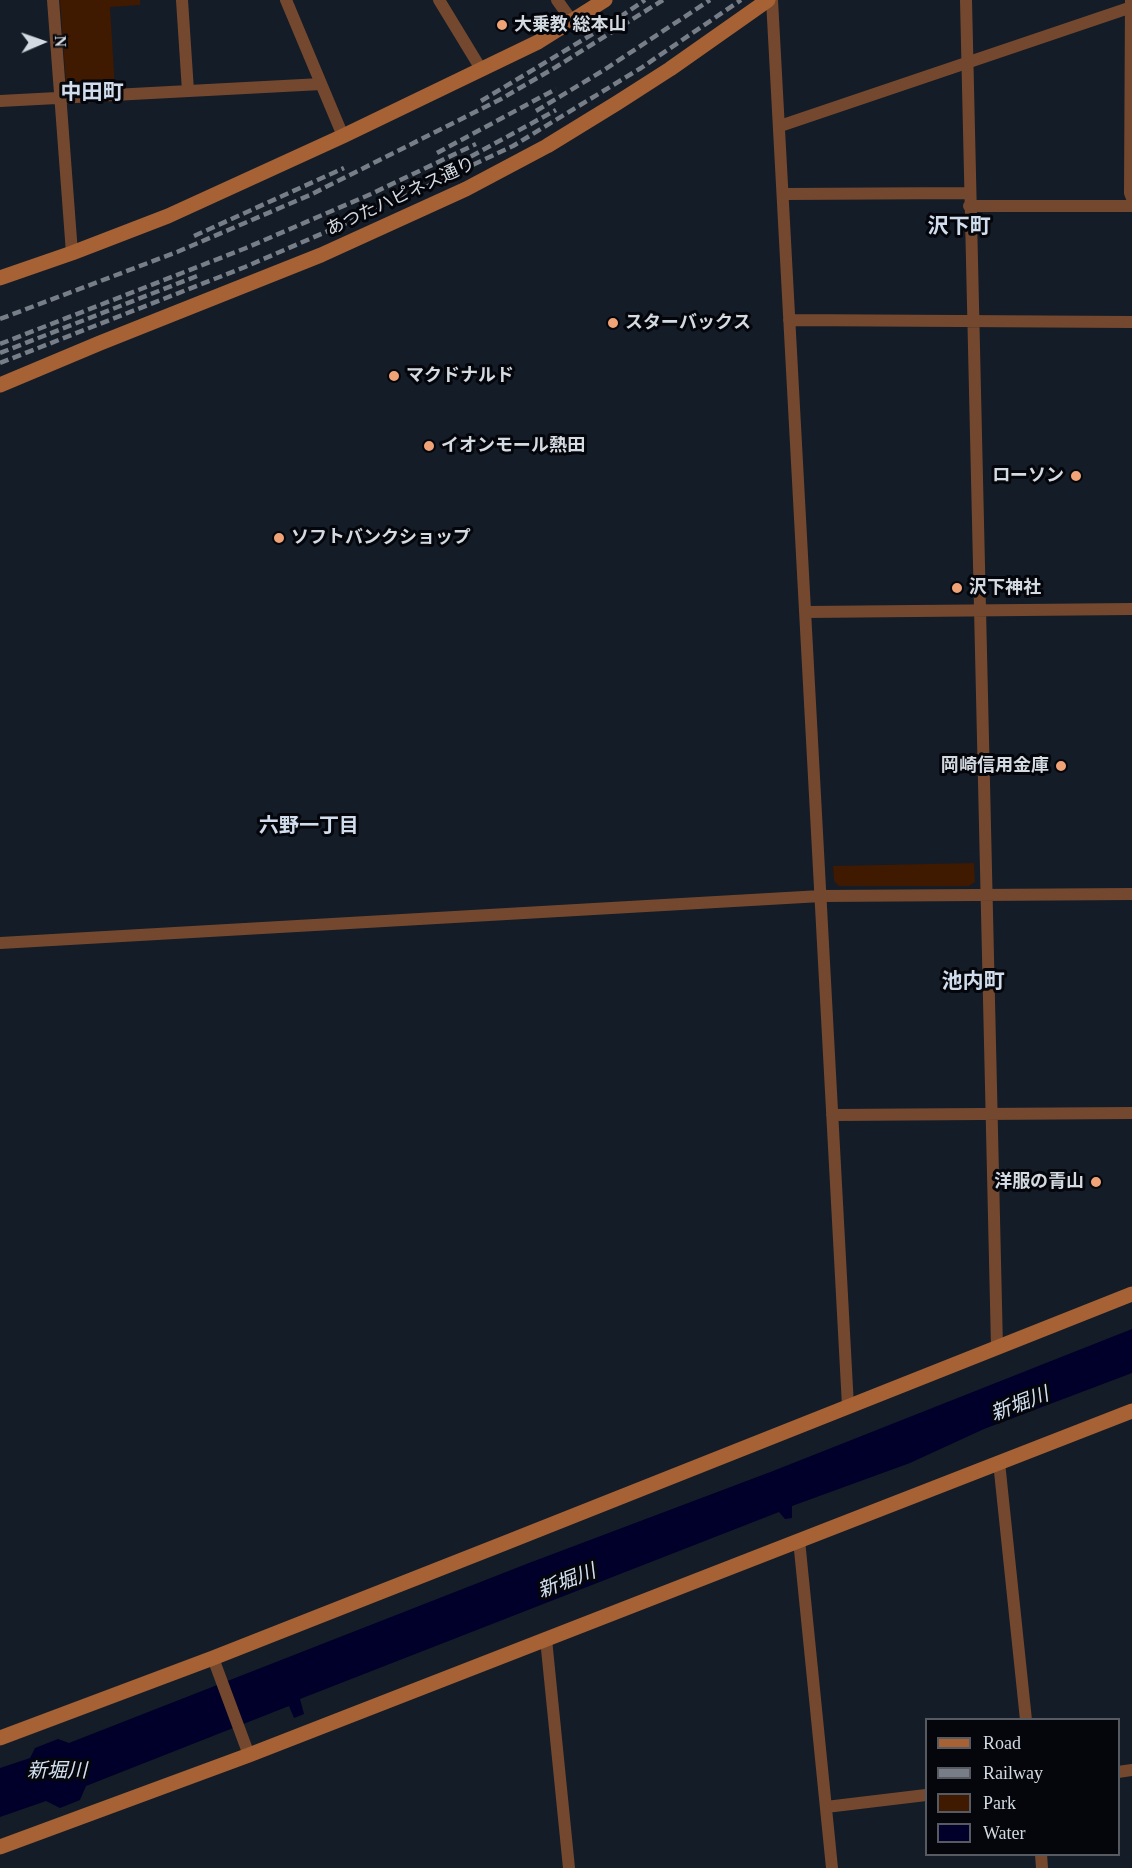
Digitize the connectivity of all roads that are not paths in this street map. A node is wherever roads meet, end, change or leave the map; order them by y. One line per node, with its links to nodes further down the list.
1 (53, 0): 16 (street)
2 (182, 0): 15 (street)
3 (286, 0): 14 (street)
4 (439, 0): 13 (street)
5 (557, 0): 11 (street)
6 (605, 0): 11 (street)
7 (768, 0): 30 (street, あつたハピネス通り)
8 (772, 0): 18 (street)
9 (966, 0): 12 (street)
10 (1131, 5): 12 (street); 22 (street)
11 (572, 21): 13 (street)
12 (966, 64): 18 (street); 20 (street)
13 (481, 69): 19 (street)
14 (321, 84): 15 (street); 19 (street)
15 (188, 91): 16 (street)
16 (60, 98): 17 (street); 25 (street)
17 (0, 101)
18 (780, 126): 21 (street)
19 (344, 136): 25 (street)
20 (969, 193): 21 (street); 23 (street)
21 (783, 194): 27 (street)
22 (1132, 198)
23 (969, 206): 24 (street); 28 (street)
24 (1132, 206)
25 (72, 253): 26 (street)
26 (0, 278)
27 (789, 320): 28 (street); 33 (street)
28 (972, 321): 29 (street); 32 (street)
29 (1132, 322)
30 (0, 385)
31 (1132, 609): 32 (street)
32 (979, 611): 33 (street); 35 (street)
33 (806, 612): 36 (street)
34 (1132, 894): 35 (street)
35 (986, 895): 36 (street); 39 (street)
36 (821, 896): 37 (street); 40 (street)
37 (0, 943)
38 (1132, 1113): 39 (street)
39 (992, 1114): 40 (street); 42 (street)
40 (832, 1115): 43 (street)
41 (1132, 1294): 42 (street)
42 (997, 1347): 43 (street)
43 (848, 1406): 48 (street)
44 (1132, 1411): 45 (street)
45 (999, 1462): 46 (street); 49 (street)
46 (799, 1540): 47 (street); 53 (street)
47 (546, 1639): 51 (street); 55 (street)
48 (215, 1665): 50 (street); 51 (street)
49 (1026, 1718)
50 (0, 1738)
51 (249, 1755): 54 (street)
52 (925, 1795): 53 (street)
53 (826, 1807): 56 (street)
54 (0, 1847)
55 (569, 1868)
56 (832, 1868)

